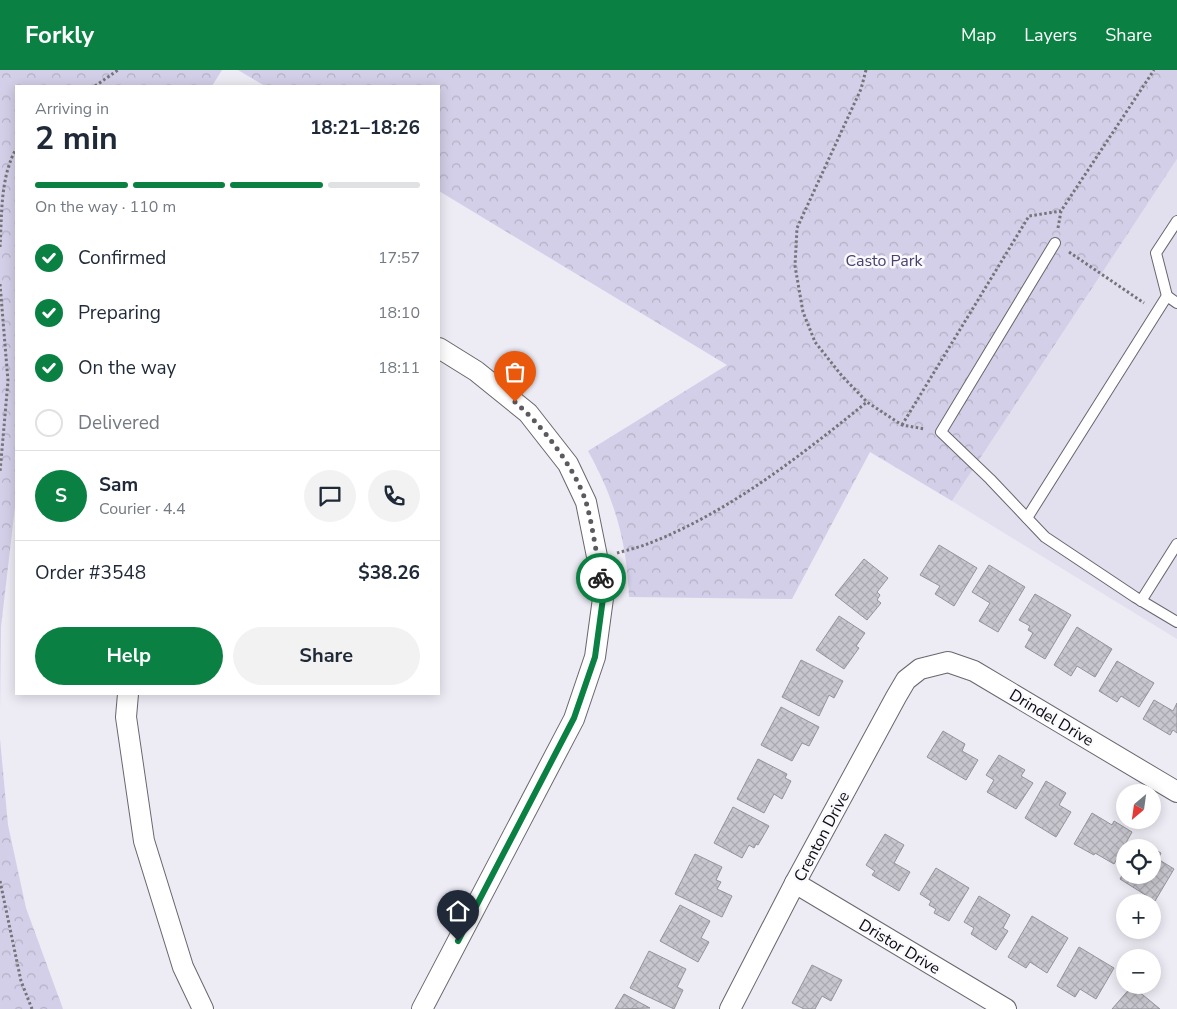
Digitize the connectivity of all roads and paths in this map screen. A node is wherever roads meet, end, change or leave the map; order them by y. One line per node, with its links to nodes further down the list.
1 (118, 70): 4 (path)
2 (866, 70): 14 (path)
3 (1154, 70): 15 (path)
4 (96, 85)
5 (15, 151): 8 (path)
6 (1177, 221): 10 (lane)
7 (1055, 243): 12 (path); 16 (lane)
8 (0, 247)
9 (0, 284): 17 (path)
10 (1167, 296): 11 (lane); 12 (lane)
11 (1177, 303)
12 (1157, 312): 18 (lane)
13 (440, 349): 20 (street)
14 (867, 402): 15 (path); 20 (path)
15 (902, 425): 16 (path)
16 (941, 432): 18 (lane)
17 (0, 472)
18 (1027, 518): 21 (lane)
19 (1177, 544): 21 (lane)
20 (597, 558): 30 (street)
21 (1141, 601): 22 (lane)
22 (1177, 622)
23 (920, 669): 25 (street, Drindel Drive); 27 (street, Crenton Drive)
24 (128, 695): 29 (street)
25 (1177, 792)
26 (0, 881): 28 (path)
27 (795, 883): 31 (street, Crenton Drive); 32 (street, Dristor Drive)
28 (32, 1009)
29 (204, 1009)
30 (422, 1009)
31 (730, 1009)
32 (1006, 1009)

